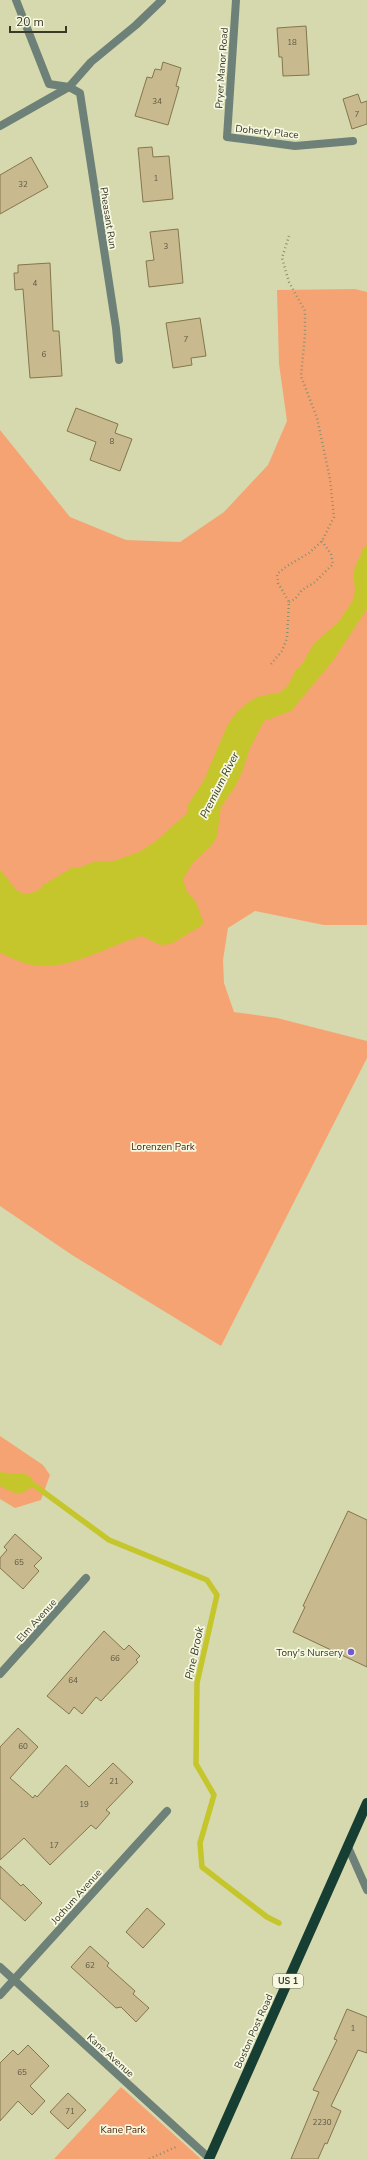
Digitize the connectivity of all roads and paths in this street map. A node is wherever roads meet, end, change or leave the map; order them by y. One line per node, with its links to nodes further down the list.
1 (16, 0): 4 (street)
2 (162, 0): 4 (street)
3 (236, 0): 6 (street, Pryer Manor Road)
4 (68, 87): 5 (street); 9 (street, Pheasant Run)
5 (0, 126)
6 (227, 137): 7 (street, Doherty Place)
7 (353, 141)
8 (289, 236): 10 (path)
9 (118, 360)
10 (322, 541): 11 (path); 11 (path)
11 (289, 602): 12 (path)
12 (271, 664)
13 (86, 1578): 14 (street, Elm Avenue)
14 (0, 1674)
15 (367, 1804): 17 (main road, Boston Post Road / US 1)
16 (167, 1811): 20 (street, Jochum Avenue)
17 (348, 1846): 18 (street); 24 (main road, Boston Post Road / US 1)
18 (367, 1890)
19 (0, 1968): 20 (street, Kane Avenue)
20 (14, 1980): 21 (street, Jochum Avenue); 22 (street, Kane Avenue)
21 (0, 1995)
22 (190, 2140): 23 (path); 24 (street, Kane Avenue)
23 (149, 2159)
24 (209, 2159)

